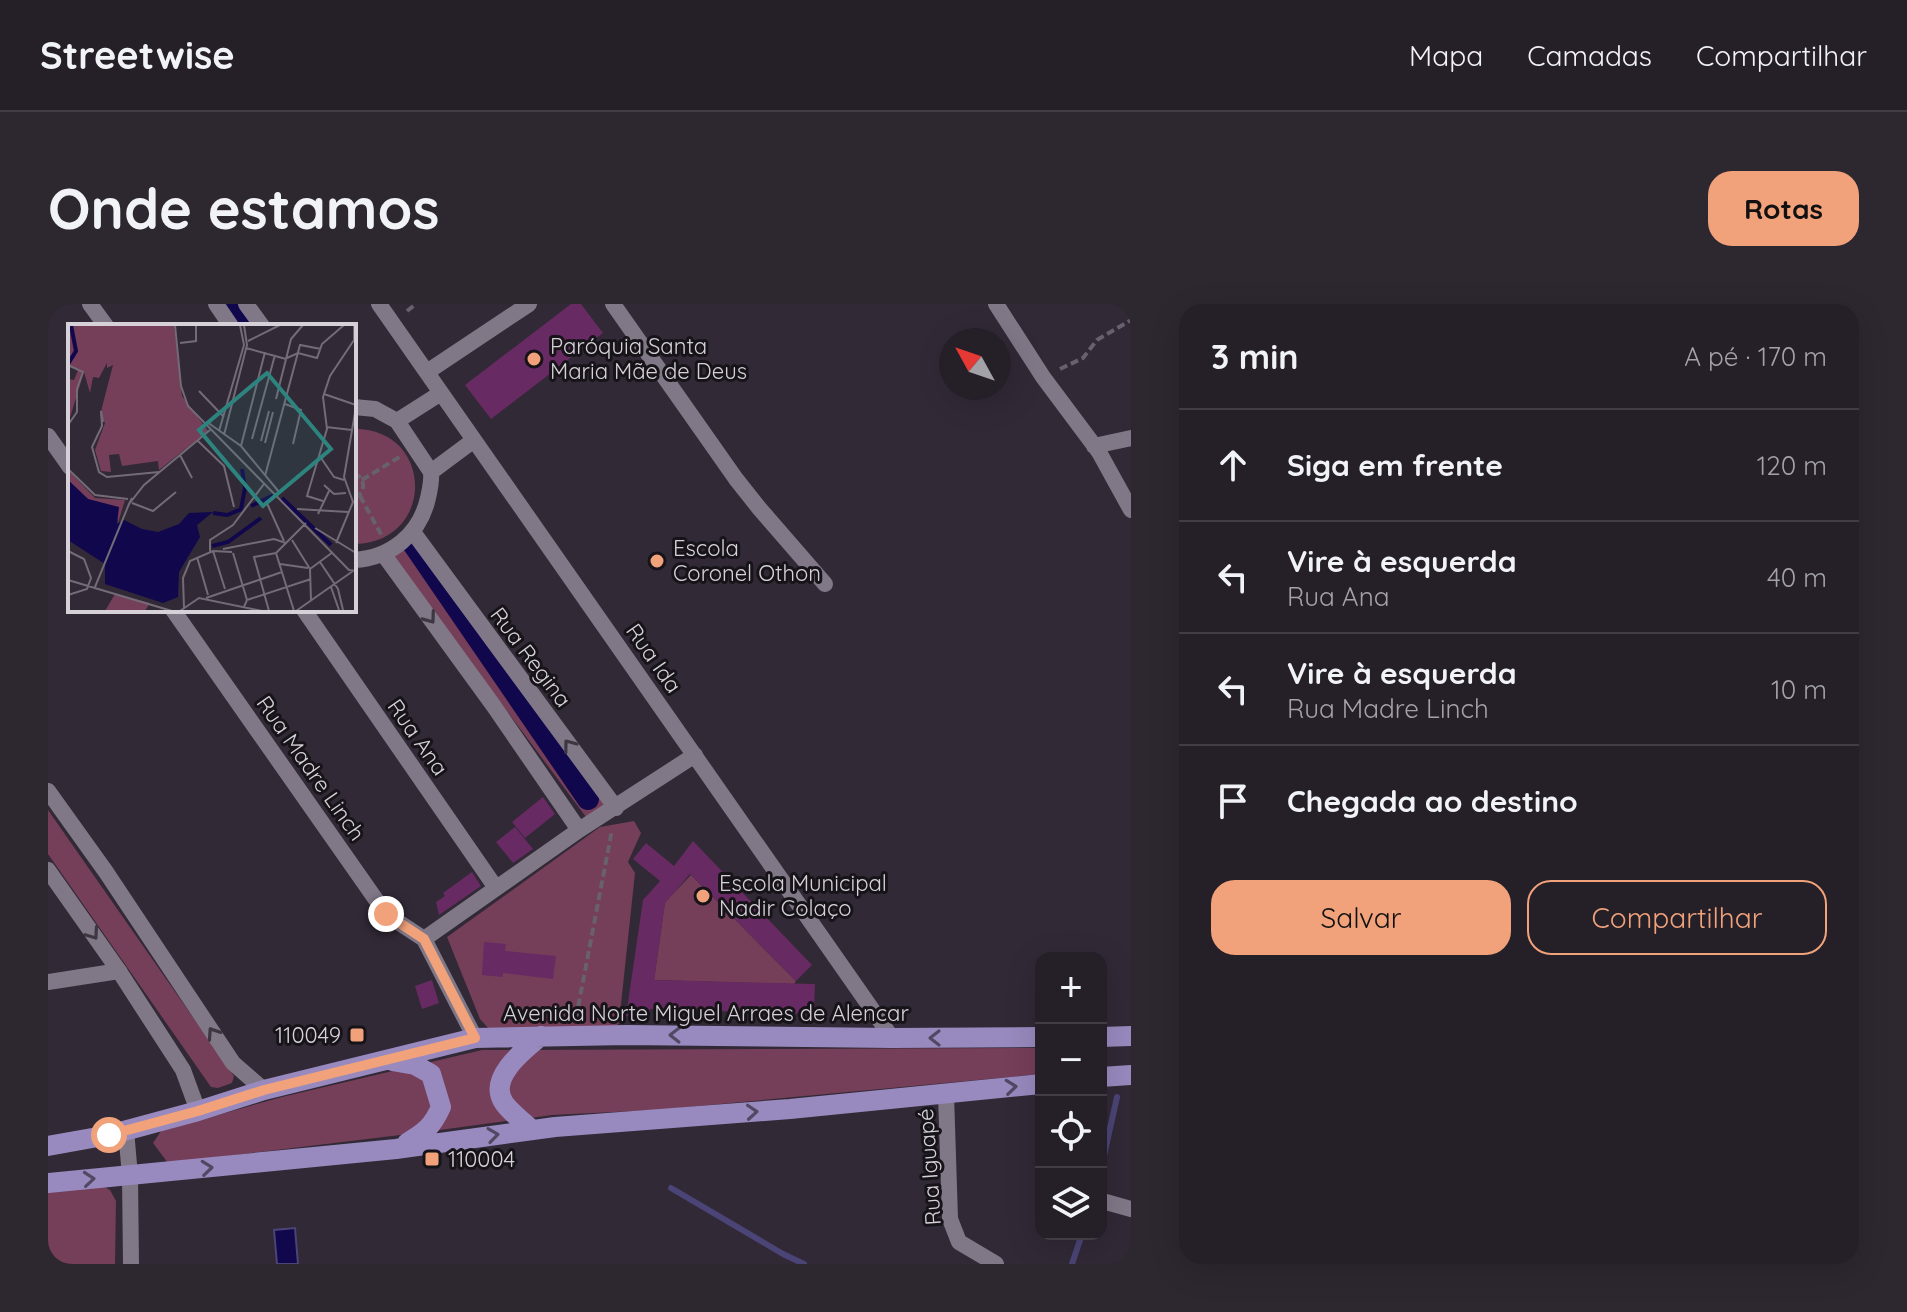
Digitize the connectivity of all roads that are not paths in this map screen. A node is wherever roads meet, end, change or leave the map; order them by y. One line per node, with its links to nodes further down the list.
1 (90, 304): 8 (street)
2 (216, 304): 9 (street)
3 (246, 304): 10 (street)
4 (379, 304): 11 (street, Rua Ida)
5 (529, 304): 11 (street)
6 (613, 304): 25 (street)
7 (996, 304): 18 (street)
8 (105, 324)
9 (230, 324)
10 (261, 324)
11 (427, 372): 12 (street, Rua Ida)
12 (441, 393): 14 (street); 17 (street, Rua Ida)
13 (356, 407): 14 (street)
14 (397, 421): 20 (street)
15 (48, 436): 19 (street)
16 (1131, 438): 18 (street)
17 (474, 440): 20 (street); 28 (street, Rua Ida)
18 (1094, 446): 21 (street)
19 (68, 464)
20 (431, 472): 22 (street)
21 (1131, 510)
22 (413, 532): 23 (street); 30 (street, Rua Regina, one-way to 22)
23 (385, 548): 24 (street); 31 (street, one-way to 31)
24 (356, 560)
25 (825, 584)
26 (175, 612): 34 (street, Rua Madre Linch)
27 (305, 612): 33 (street, Rua Ana)
28 (695, 755): 30 (street); 42 (street, Rua Ida)
29 (48, 791): 47 (street, one-way to 29)
30 (616, 808): 31 (street)
31 (579, 830): 33 (street)
32 (48, 870): 35 (street, one-way to 35)
33 (496, 888): 34 (street)
34 (424, 939): 41 (street)
35 (119, 971): 36 (street); 49 (street)
36 (48, 982)
37 (541, 1036): 41 (main road, Avenida Norte Miguel Arraes de Alencar); 42 (main road, Avenida Norte Miguel Arraes de Alencar, one-way to 37); 51 (main road)
38 (1131, 1036): 40 (main road)
39 (1035, 1037): 42 (main road, Avenida Norte Miguel Arraes de Alencar, one-way to 42)
40 (1107, 1037)
41 (475, 1038): 43 (main road, Avenida Norte Miguel Arraes de Alencar)
42 (892, 1038)
43 (388, 1061): 47 (main road, Avenida Norte Miguel Arraes de Alencar); 53 (main road)
44 (1131, 1075): 45 (main road)
45 (1107, 1077)
46 (1035, 1085): 48 (main road, one-way to 46)
47 (264, 1090): 49 (main road, Avenida Norte Miguel Arraes de Alencar)
48 (946, 1094): 51 (main road, one-way to 48); 59 (street, Rua Iguapé)
49 (198, 1111): 50 (main road, Avenida Norte Miguel Arraes de Alencar)
50 (126, 1130): 52 (main road, Avenida Norte Miguel Arraes de Alencar); 54 (street)
51 (532, 1130): 53 (main road, one-way to 51)
52 (48, 1146)
53 (396, 1149): 54 (main road, one-way to 53)
54 (130, 1176): 55 (main road, one-way to 54); 58 (street)
55 (48, 1183)
56 (1107, 1202): 57 (street)
57 (1131, 1209)
58 (131, 1264)
59 (996, 1264)

